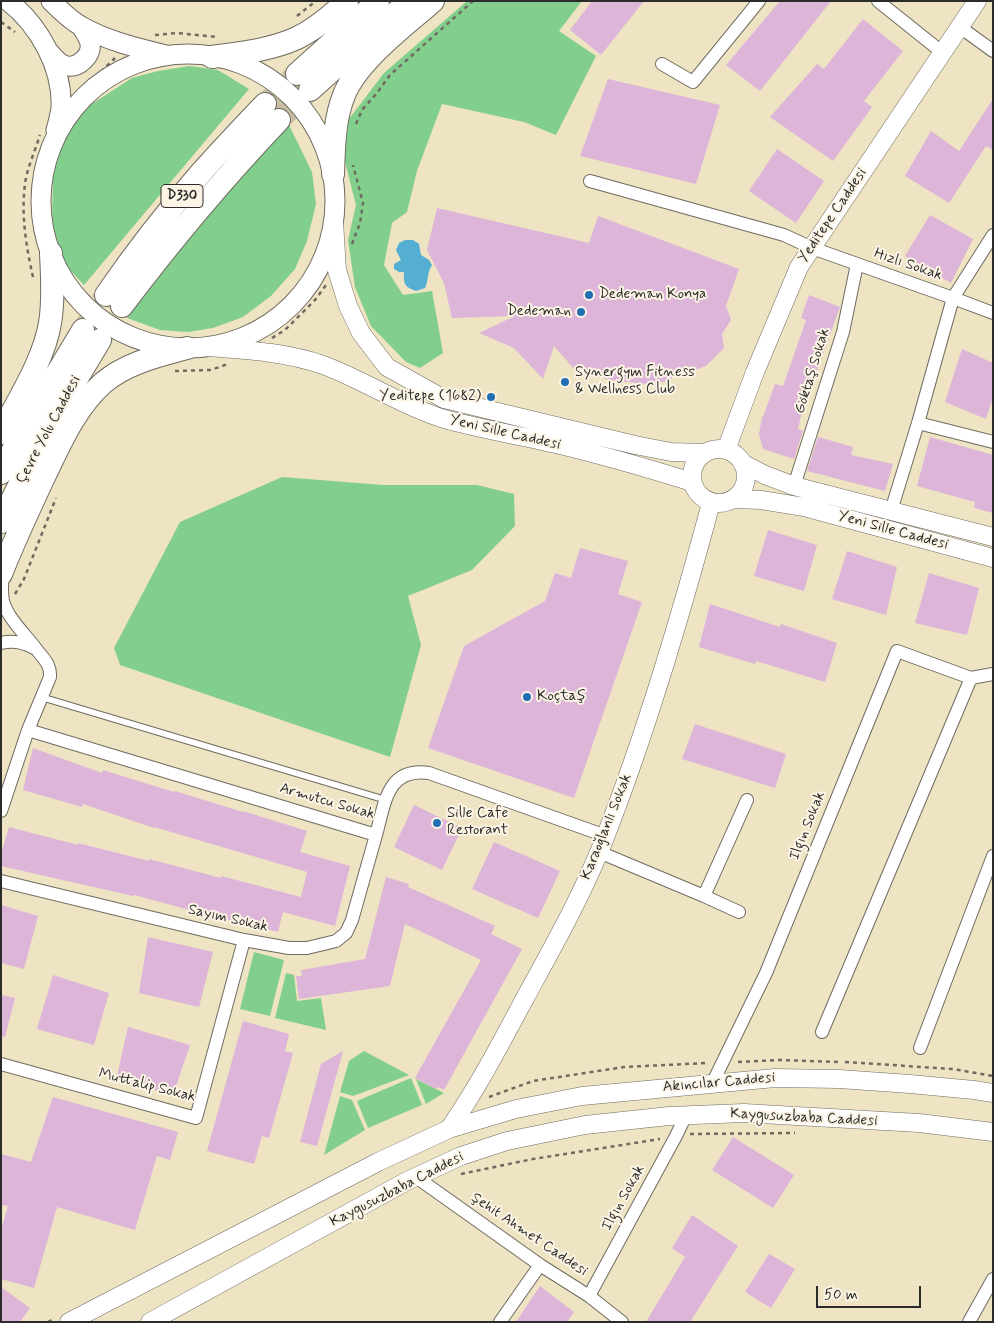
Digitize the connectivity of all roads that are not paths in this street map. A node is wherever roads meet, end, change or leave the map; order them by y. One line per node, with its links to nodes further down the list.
1 (8, 1): 13 (main road)
2 (50, 1): 10 (main road)
3 (348, 1): 12 (highway)
4 (378, 1): 5 (highway)
5 (409, 1)
6 (433, 1): 20 (highway)
7 (759, 1): 17 (street)
8 (878, 1): 15 (street)
9 (977, 1): 11 (main road, Yeditepe Caddesi)
10 (81, 26): 13 (main road); 16 (main road)
11 (960, 27): 14 (street); 15 (main road, Yeditepe Caddesi)
12 (214, 47): 16 (main road); 20 (main road)
13 (48, 51): 19 (main road)
14 (993, 52)
15 (943, 53): 24 (main road, Yeditepe Caddesi)
16 (170, 56): 19 (main road)
17 (662, 64)
18 (272, 112): 28 (highway, D330)
19 (47, 138): 25 (main road)
20 (333, 174): 22 (main road)
21 (590, 180): 24 (street, Hızlı Sokak)
22 (334, 221): 30 (main road); 35 (main road, Yeni Sille Caddesi)
23 (993, 235): 27 (street)
24 (812, 248): 26 (street, Hızlı Sokak); 34 (main road, Yeditepe Caddesi)
25 (50, 253): 30 (main road); 32 (highway)
26 (857, 264): 27 (street, Hızlı Sokak); 39 (street, Göktaş Sokak)
27 (953, 298): 29 (street, Hızlı Sokak); 31 (street)
28 (114, 300)
29 (993, 313)
30 (197, 347): 38 (main road, Yeni Sille Caddesi); 46 (highway)
31 (918, 423): 33 (street); 42 (street)
32 (1, 433)
33 (993, 442)
34 (726, 450): 35 (main road); 36 (main road)
35 (705, 453): 38 (main road)
36 (742, 463): 39 (main road, Yeni Sille Caddesi); 40 (main road)
37 (1, 473): 43 (highway, Çevre Yolu Caddesi)
38 (692, 482): 41 (main road)
39 (794, 486): 42 (main road, Yeni Sille Caddesi)
40 (734, 499): 41 (main road); 45 (main road, Yeni Sille Caddesi)
41 (711, 503): 57 (main road, Karaoğlanlı Sokak)
42 (891, 511): 44 (main road, Yeni Sille Caddesi)
43 (1, 522)
44 (993, 537)
45 (993, 558)
46 (2, 572): 48 (street)
47 (1, 643): 48 (street)
48 (38, 651): 51 (street)
49 (993, 674): 50 (street)
50 (971, 678): 63 (street); 66 (street, Ilgın Sokak)
51 (41, 697): 52 (street); 53 (lane)
52 (28, 730): 55 (street); 56 (street, Armutcu Sokak)
53 (386, 800): 56 (street, Armutcu Sokak); 57 (street, Armutcu Sokak)
54 (747, 800): 60 (street)
55 (1, 811)
56 (376, 834): 62 (street, Sayım Sokak)
57 (602, 844): 60 (street, Armutcu Sokak); 69 (main road, Karaoğlanlı Sokak)
58 (993, 856): 64 (street)
59 (1, 881): 62 (street, Sayım Sokak)
60 (704, 896): 61 (street, Armutcu Sokak)
61 (738, 912)
62 (244, 940): 65 (street, Muttalip Sokak)
63 (822, 1032)
64 (920, 1048)
65 (1, 1064)
66 (712, 1084): 67 (main road, Akıncılar Caddesi); 69 (main road, Akıncılar Caddesi)
67 (993, 1093)
68 (686, 1115): 70 (main road, Kaygusuzbaba Caddesi); 71 (main road, Kaygusuzbaba Caddesi); 74 (street, Ilgın Sokak)
69 (449, 1129): 75 (main road, Kaygusuzbaba Caddesi)
70 (993, 1132)
71 (416, 1177): 72 (street, Şehit Ahmet Caddesi); 76 (main road, Kaygusuzbaba Caddesi)
72 (540, 1265): 74 (street, Şehit Ahmet Caddesi); 77 (street)
73 (991, 1286): 79 (street)
74 (589, 1296): 78 (street, Şehit Ahmet Caddesi)
75 (69, 1322)
76 (150, 1322)
77 (500, 1322)
78 (622, 1322)
79 (968, 1322)

